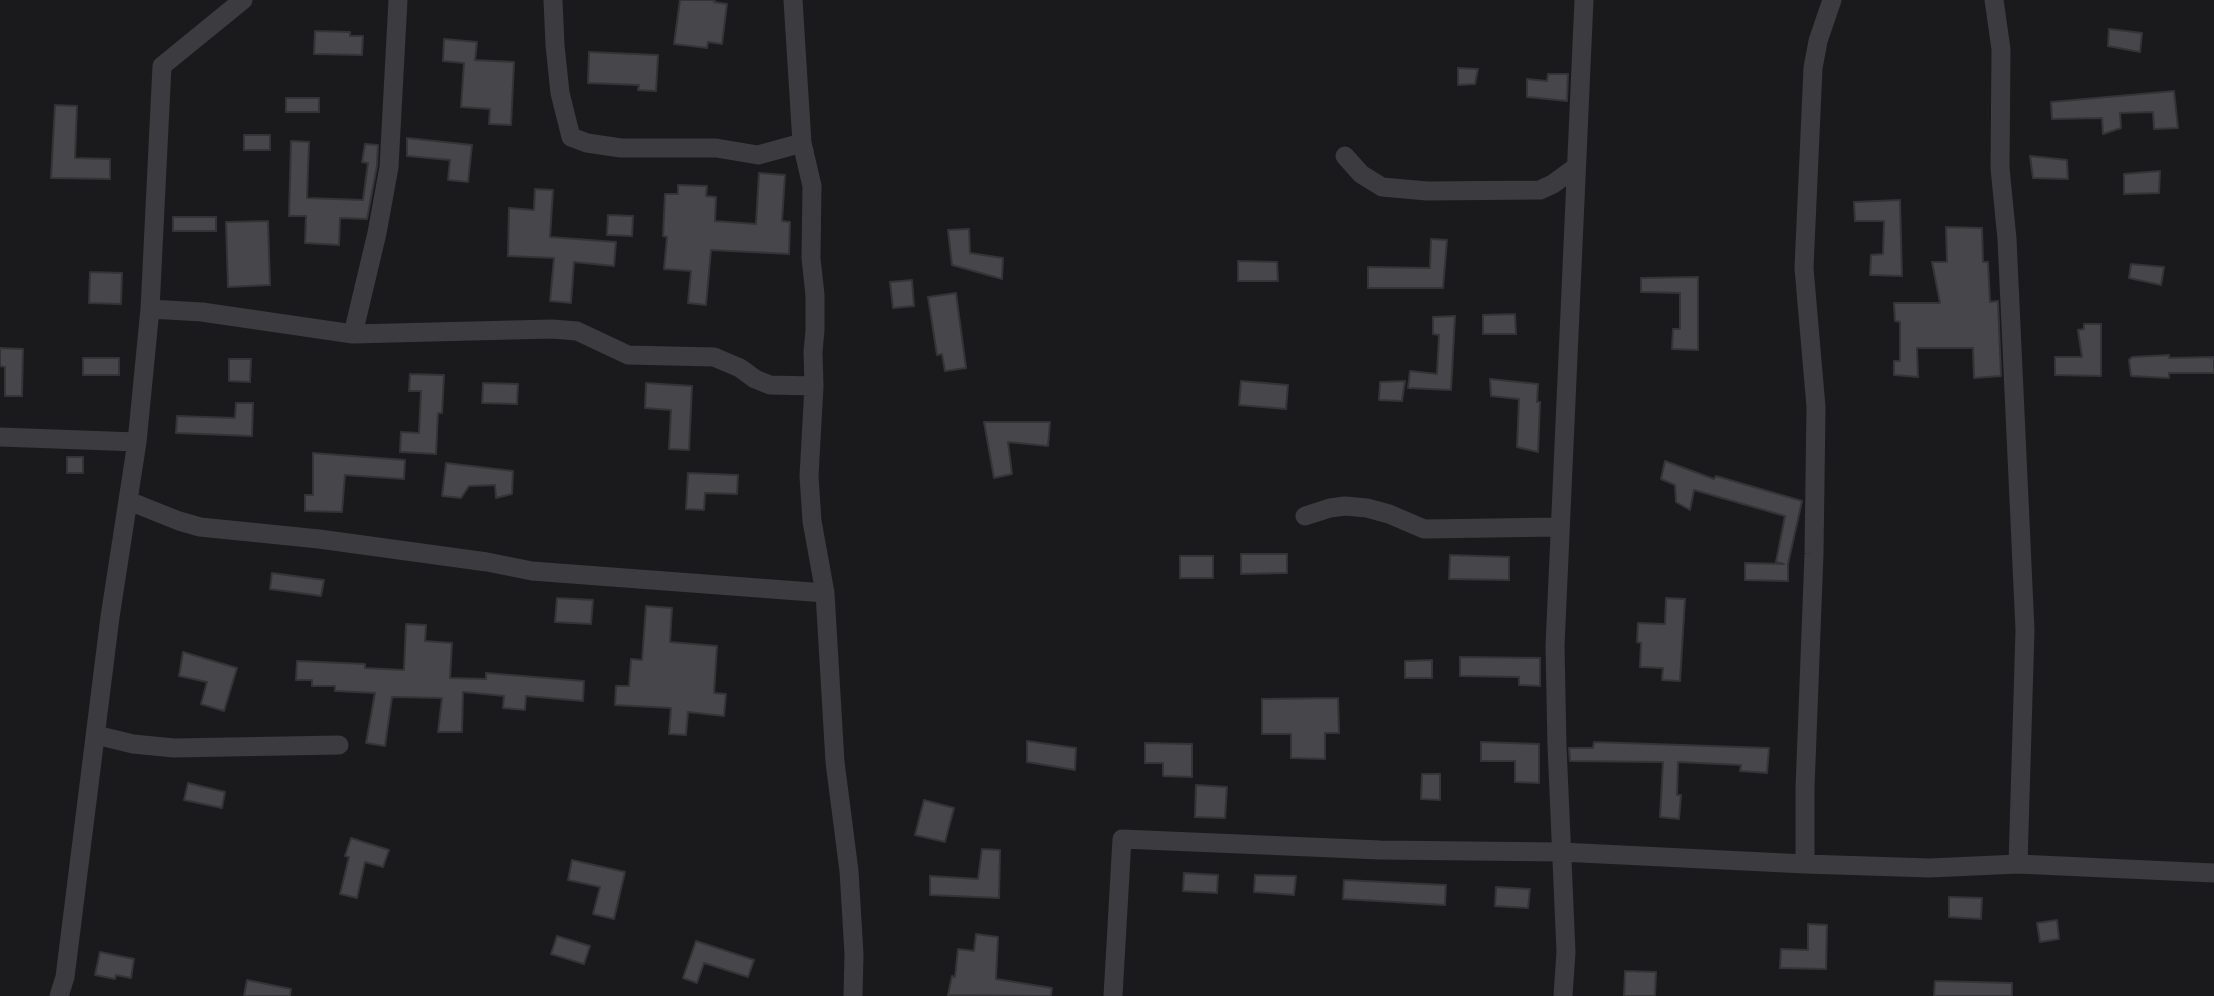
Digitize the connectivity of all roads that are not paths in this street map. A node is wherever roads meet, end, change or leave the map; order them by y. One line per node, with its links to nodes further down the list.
1 (243, 0): 11 (street)
2 (398, 0): 12 (street)
3 (554, 0): 8 (street)
4 (793, 0): 8 (street)
5 (1584, 0): 10 (street)
6 (1832, 0): 23 (street)
7 (1994, 0): 24 (street)
8 (802, 143): 13 (street)
9 (1345, 156): 10 (street)
10 (1576, 167): 18 (street)
11 (150, 309): 12 (street); 15 (street)
12 (353, 334): 13 (street)
13 (814, 386): 19 (street)
14 (0, 437): 15 (street)
15 (137, 442): 16 (street)
16 (129, 501): 19 (street); 20 (street)
17 (1305, 516): 18 (street)
18 (1559, 527): 22 (street)
19 (825, 593): 27 (street)
20 (96, 735): 21 (street); 26 (street)
21 (339, 745)
22 (1561, 852): 23 (street); 28 (street); 29 (street)
23 (1805, 864): 24 (street)
24 (2018, 864): 25 (street)
25 (2214, 873)
26 (59, 996)
27 (853, 996)
28 (1113, 996)
29 (1563, 996)

